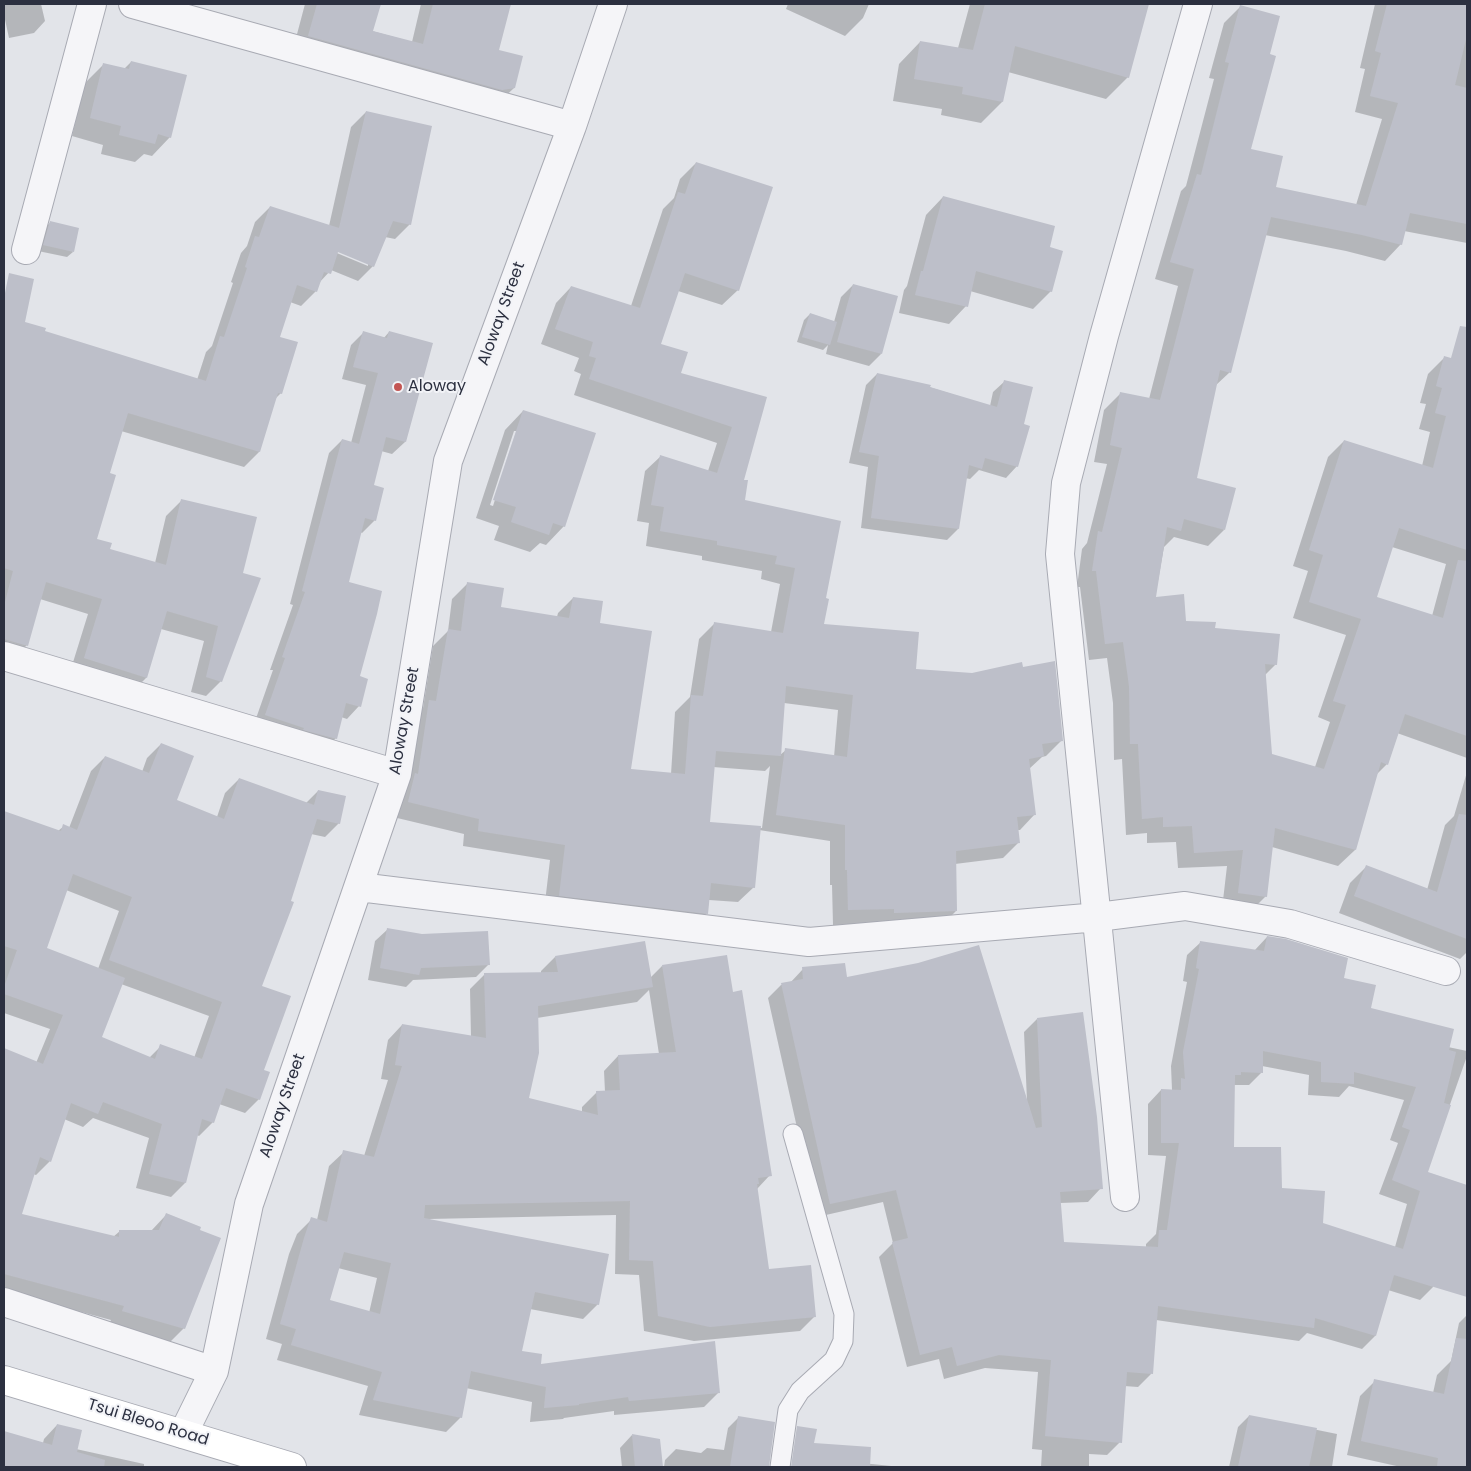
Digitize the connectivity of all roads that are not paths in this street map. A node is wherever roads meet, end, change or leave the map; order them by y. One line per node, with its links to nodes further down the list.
1 (92, 4): 6 (street)
2 (133, 4): 5 (street)
3 (613, 4): 5 (street, Aloway Street)
4 (1198, 4): 10 (street)
5 (572, 126): 8 (street, Aloway Street)
6 (26, 250)
7 (4, 656): 8 (street)
8 (396, 774): 9 (street, Aloway Street)
9 (359, 887): 10 (street); 15 (street, Aloway Street)
10 (1098, 917): 11 (street); 13 (street)
11 (1446, 970)
12 (793, 1134): 19 (lane)
13 (1125, 1197)
14 (4, 1302): 15 (street)
15 (214, 1371): 17 (street, Aloway Street)
16 (4, 1380): 17 (street, Tsui Bleoo Road)
17 (183, 1434): 18 (street, Tsui Bleoo Road)
18 (292, 1467)
19 (780, 1467)

